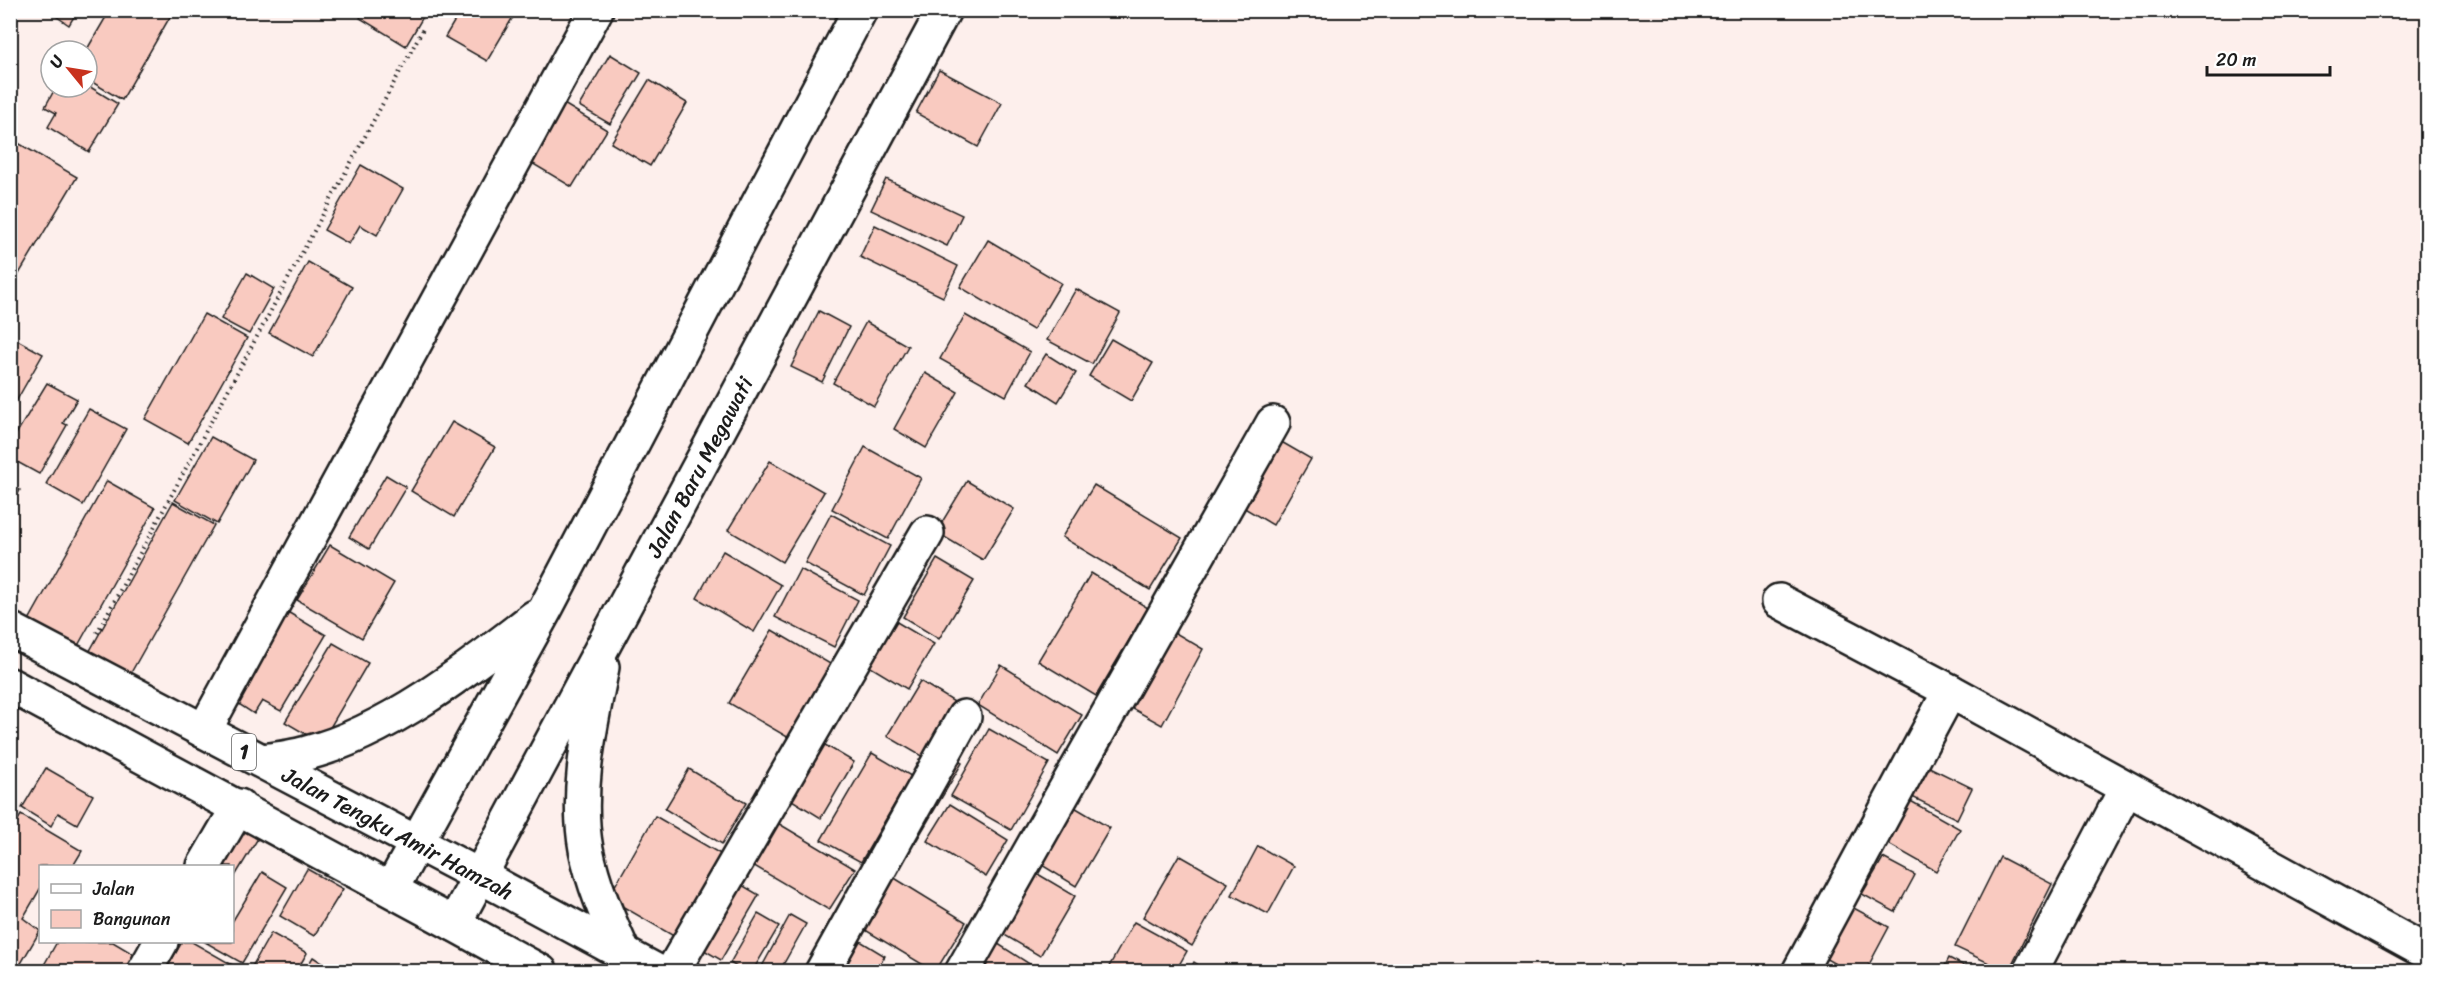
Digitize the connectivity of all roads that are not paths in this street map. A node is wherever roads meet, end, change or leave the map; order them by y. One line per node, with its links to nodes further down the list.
1 (596, 10): 13 (main road)
2 (860, 10): 7 (main road)
3 (944, 10): 9 (main road, Jalan Baru Megawati)
4 (1273, 423): 30 (main road)
5 (927, 533): 28 (main road)
6 (1779, 601): 11 (main road)
7 (546, 608): 14 (main road); 17 (main road)
8 (10, 629): 13 (main road, Jalan Tengku Amir Hamzah / 1)
9 (608, 638): 19 (main road, Jalan Baru Megawati); 23 (main road)
10 (10, 685): 16 (main road, 1)
11 (1950, 691): 15 (main road); 31 (main road)
12 (964, 717): 29 (main road)
13 (204, 731): 14 (main road, Jalan Tengku Amir Hamzah / 1)
14 (262, 761): 17 (main road, Jalan Tengku Amir Hamzah / 1)
15 (2126, 789): 24 (main road); 32 (main road)
16 (238, 806): 18 (main road); 20 (main road, 1)
17 (417, 842): 19 (main road, Jalan Tengku Amir Hamzah / 1); 20 (main road)
18 (205, 865)
19 (478, 875): 21 (main road, Jalan Baru Megawati); 23 (main road, Jalan Tengku Amir Hamzah / 1)
20 (391, 889): 21 (main road, 1)
21 (454, 924): 26 (main road, 1)
22 (160, 943): 25 (main road)
23 (622, 952): 27 (main road, Jalan Tengku Amir Hamzah / 1)
24 (2427, 953)
25 (144, 972)
26 (541, 972)
27 (658, 972)
28 (672, 972)
29 (822, 972)
30 (962, 972)
31 (1799, 972)
32 (2030, 972)

